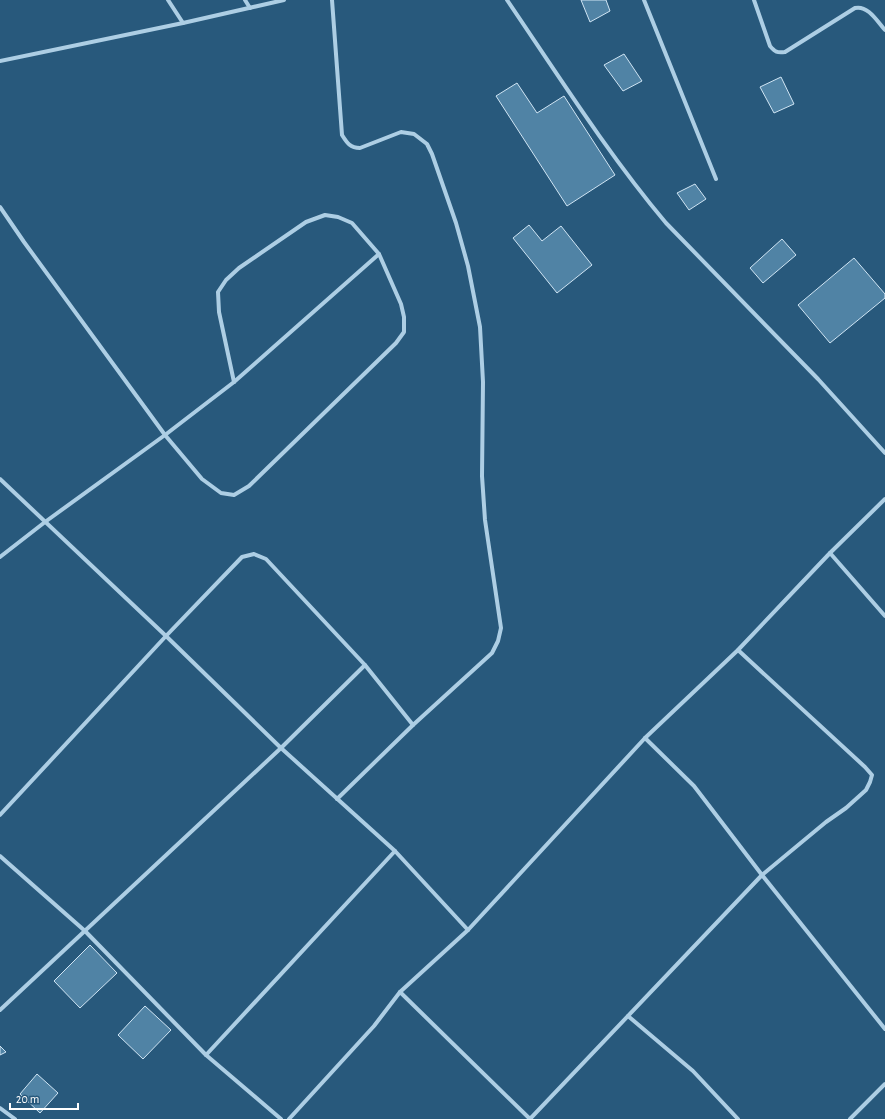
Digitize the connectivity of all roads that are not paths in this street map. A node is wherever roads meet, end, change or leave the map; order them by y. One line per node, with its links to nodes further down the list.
1 (168, 0): 9 (street)
2 (245, 0): 8 (street)
3 (284, 0): 8 (street)
4 (332, 0): 27 (street)
5 (507, 0): 17 (street)
6 (644, 0): 12 (street)
7 (754, 0): 10 (street)
8 (250, 8): 9 (street)
9 (183, 23): 11 (street)
10 (885, 30)
11 (0, 61)
12 (716, 179)
13 (0, 207): 16 (street)
14 (379, 254): 15 (street); 15 (street); 16 (street)
15 (234, 382): 16 (street)
16 (165, 435): 20 (street)
17 (885, 453)
18 (0, 479): 20 (street)
19 (885, 499): 21 (street)
20 (45, 522): 22 (street); 24 (street)
21 (830, 553): 23 (street); 25 (street)
22 (0, 558)
23 (885, 616)
24 (166, 636): 26 (street); 29 (street); 31 (street)
25 (738, 650): 28 (street); 34 (street)
26 (365, 665): 27 (street); 29 (street)
27 (413, 725): 30 (street)
28 (645, 738): 34 (street); 35 (street)
29 (280, 748): 30 (street); 36 (street)
30 (337, 799): 32 (street)
31 (0, 815)
32 (395, 851): 35 (street); 41 (street)
33 (0, 856): 36 (street)
34 (762, 875): 39 (street); 40 (street)
35 (468, 930): 37 (street)
36 (85, 931): 38 (street); 41 (street)
37 (400, 992): 46 (street); 47 (street)
38 (0, 1010)
39 (628, 1016): 47 (street); 48 (street)
40 (885, 1029)
41 (206, 1055): 45 (street)
42 (885, 1084): 49 (street)
43 (0, 1108): 44 (street)
44 (15, 1119)
45 (281, 1119)
46 (289, 1119)
47 (530, 1119)
48 (738, 1119)
49 (850, 1119)

